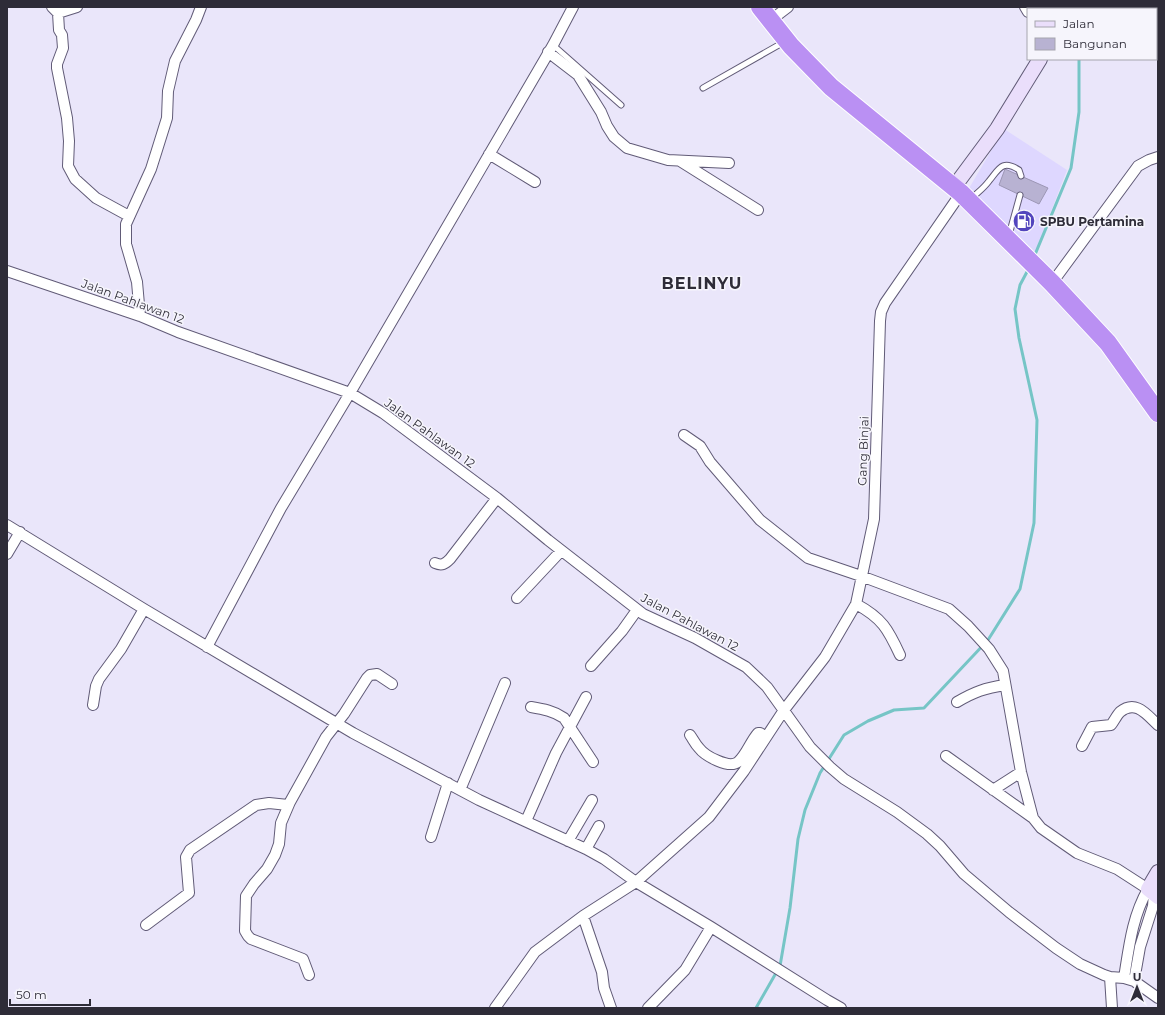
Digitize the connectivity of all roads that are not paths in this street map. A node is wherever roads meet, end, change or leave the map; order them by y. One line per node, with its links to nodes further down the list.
1 (77, 7): 5 (street)
2 (201, 7): 21 (street)
3 (573, 7): 8 (street)
4 (788, 7): 6 (street)
5 (55, 10): 21 (street)
6 (766, 13): 7 (highway)
7 (787, 41): 10 (lane); 18 (highway)
8 (550, 48): 11 (lane); 12 (street); 14 (street)
9 (1039, 60): 18 (street)
10 (703, 88)
11 (621, 105)
12 (489, 154): 17 (street); 26 (street)
13 (1158, 158): 24 (street)
14 (680, 161): 15 (street); 20 (street)
15 (729, 163)
16 (1021, 176): 18 (lane)
17 (535, 182)
18 (961, 194): 22 (highway); 35 (street, Gang Binjai)
19 (1020, 195): 22 (lane)
20 (758, 210)
21 (129, 216): 25 (street)
22 (1007, 238): 24 (highway)
23 (7, 271): 25 (street, Jalan Pahlawan 12)
24 (1052, 282): 27 (highway)
25 (140, 316): 26 (street, Jalan Pahlawan 12)
26 (350, 394): 29 (street, Jalan Pahlawan 12); 40 (street)
27 (1158, 413)
28 (684, 434): 35 (street)
29 (497, 498): 32 (street, Jalan Pahlawan 12); 34 (street)
30 (7, 525): 31 (street)
31 (20, 532): 33 (street); 38 (street)
32 (561, 551): 36 (street); 39 (street, Jalan Pahlawan 12)
33 (7, 554)
34 (435, 563)
35 (861, 576): 37 (street, Gang Binjai); 45 (street)
36 (517, 598)
37 (856, 604): 41 (street); 50 (street, Gang Binjai)
38 (144, 609): 40 (street); 48 (street)
39 (637, 610): 42 (street); 50 (street, Jalan Pahlawan 12)
40 (207, 647): 51 (street)
41 (900, 655)
42 (591, 666)
43 (505, 683): 61 (street)
44 (392, 684): 51 (street)
45 (1006, 685): 47 (street); 59 (street)
46 (586, 697): 53 (street)
47 (957, 702)
48 (93, 705)
49 (531, 707): 53 (street)
50 (784, 710): 55 (street, Gang Binjai); 77 (street, Jalan Pahlawan 12)
51 (336, 723): 60 (street); 64 (street)
52 (1158, 725): 56 (street)
53 (570, 727): 58 (street); 66 (street)
54 (690, 735): 55 (street)
55 (766, 737): 71 (street, Gang Binjai)
56 (1082, 746)
57 (946, 756): 62 (street)
58 (593, 762)
59 (1021, 772): 62 (street); 65 (street)
60 (448, 783): 61 (street); 68 (street)
61 (460, 790): 66 (street)
62 (993, 790): 65 (street)
63 (592, 800): 69 (street)
64 (288, 805): 74 (street); 76 (street)
65 (1033, 818): 72 (street)
66 (526, 821): 69 (street)
67 (599, 826): 70 (street)
68 (431, 837)
69 (568, 841): 70 (street)
70 (586, 849): 71 (street)
71 (636, 882): 73 (street, Gang Binjai); 75 (street)
72 (1155, 886): 78 (street)
73 (583, 916): 81 (street, Gang Binjai); 82 (street)
74 (146, 925)
75 (711, 927): 80 (street); 83 (street)
76 (309, 975)
77 (1110, 977): 78 (street, Jalan Pahlawan 12); 85 (street)
78 (1129, 979): 79 (street)
79 (1158, 998)
80 (825, 1004): 84 (street)
81 (495, 1008)
82 (611, 1008)
83 (648, 1008)
84 (841, 1008)
85 (1112, 1008)

